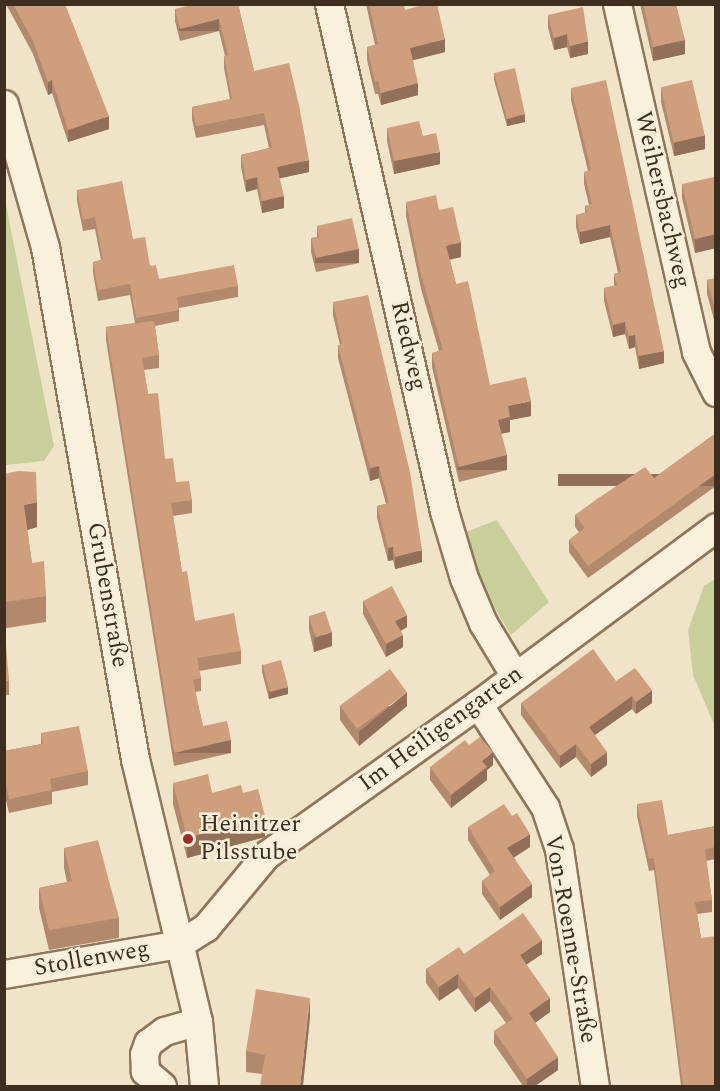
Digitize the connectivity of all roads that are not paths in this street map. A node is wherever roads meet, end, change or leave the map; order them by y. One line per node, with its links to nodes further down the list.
1 (329, 4): 6 (street, Riedweg)
2 (617, 4): 4 (street, Weihersbachweg)
3 (4, 104): 8 (street, Grubenstraße)
4 (716, 392)
5 (716, 527): 6 (street, Im Heiligengarten)
6 (515, 676): 7 (street, Im Heiligengarten)
7 (478, 704): 8 (street, Im Heiligengarten); 13 (street, Von-Roenne-Straße)
8 (179, 944): 9 (street, Stollenweg); 10 (street, Grubenstraße)
9 (4, 974)
10 (198, 1021): 11 (street); 12 (street, Grubenstraße)
11 (162, 1086)
12 (204, 1086)
13 (595, 1086)

